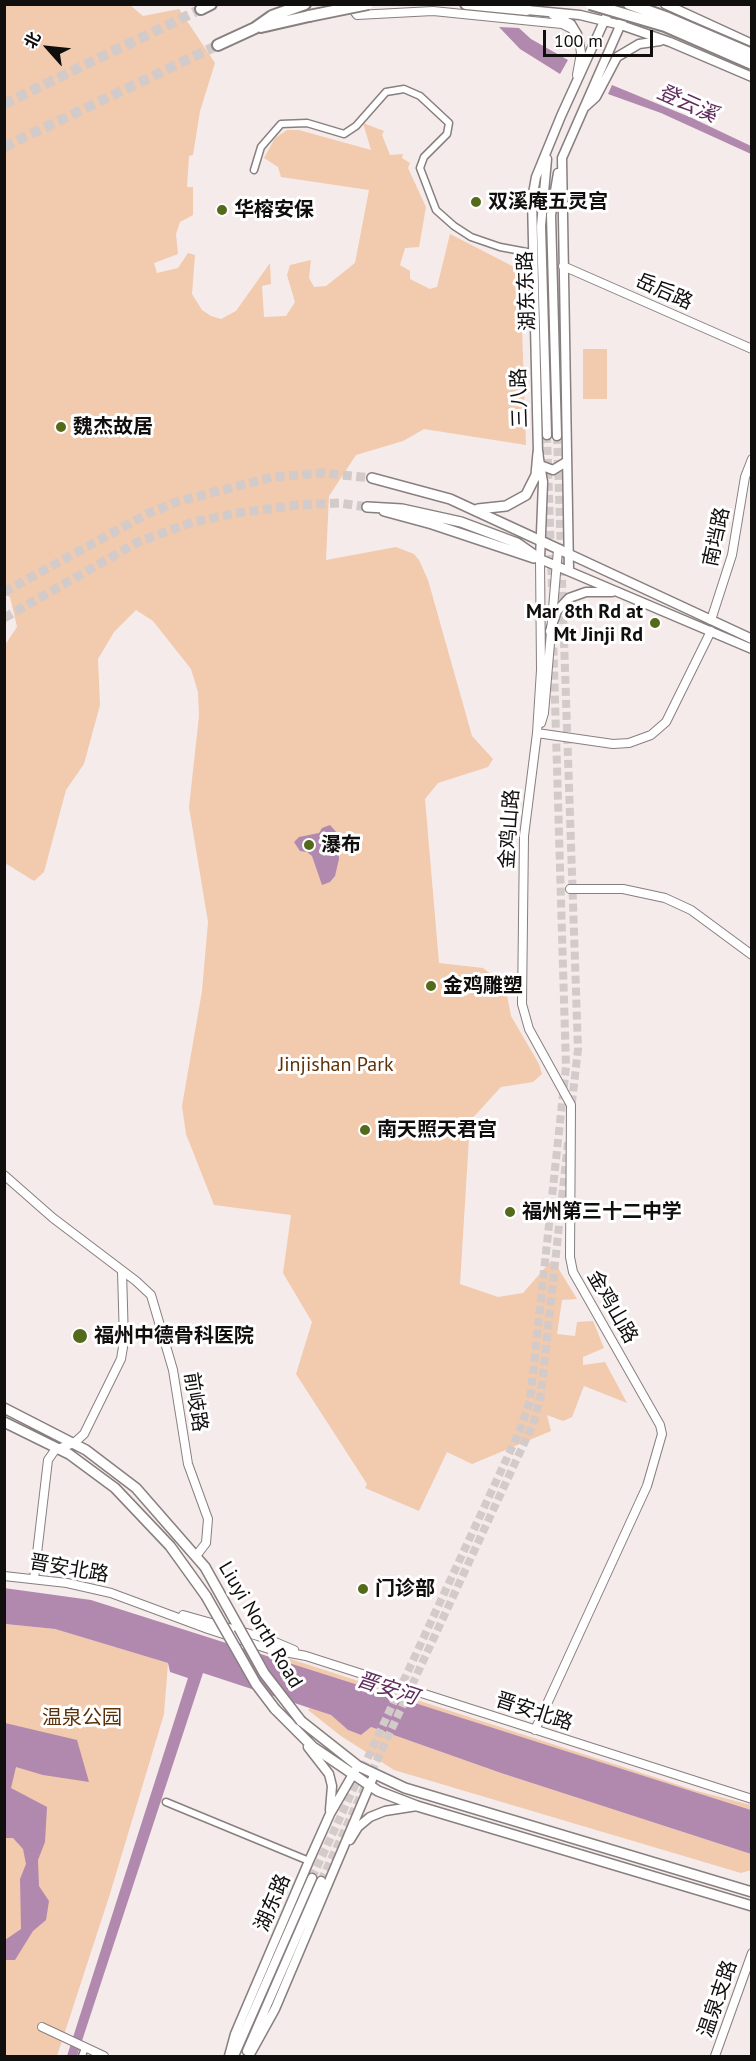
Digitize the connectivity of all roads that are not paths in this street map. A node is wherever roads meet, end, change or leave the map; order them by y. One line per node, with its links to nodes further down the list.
1 (304, 4): 13 (highway)
2 (349, 4): 14 (street)
3 (368, 4): 13 (highway, bridge)
4 (466, 4): 9 (highway)
5 (590, 4): 19 (highway, bridge)
6 (612, 4): 11 (main road, 三八路)
7 (629, 4): 12 (main road); 18 (highway, bridge)
8 (665, 4): 16 (main road)
9 (527, 10): 10 (main road)
10 (541, 11): 11 (main road); 14 (main road)
11 (605, 21): 12 (main road); 21 (main road, 三八路)
12 (621, 25): 15 (main road); 22 (main road)
13 (255, 28): 17 (highway)
14 (577, 34): 21 (street)
15 (670, 42): 20 (main road); 22 (main road)
16 (752, 44)
17 (218, 45)
18 (752, 54)
19 (752, 64)
20 (752, 77)
21 (574, 86): 23 (main road, 三八路)
22 (581, 111): 24 (main road)
23 (549, 146): 24 (main road, 湖东东路); 26 (main road, 三八路)
24 (562, 158): 27 (main road)
25 (254, 170): 26 (street)
26 (532, 253): 29 (main road, 三八路)
27 (563, 266): 28 (street, 岳后路); 31 (main road)
28 (752, 349)
29 (538, 453): 32 (main road, 三八路); 37 (main road)
30 (752, 459): 34 (street, 南垱路)
31 (566, 462): 32 (main road); 39 (main road)
32 (540, 465): 38 (main road, 三八路)
33 (372, 478): 37 (main road)
34 (742, 492): 35 (street); 44 (street, 南垱路)
35 (752, 493)
36 (367, 507): 40 (main road)
37 (474, 509): 38 (main road)
38 (542, 541): 39 (main road); 40 (main road, 三八路)
39 (563, 552): 41 (street); 42 (main road); 44 (main road)
40 (540, 559): 41 (main road); 49 (street)
41 (557, 566): 42 (main road); 45 (street)
42 (569, 571): 43 (main road)
43 (618, 592): 45 (main road); 46 (main road)
44 (711, 620): 47 (main road)
45 (549, 631): 49 (street)
46 (711, 631): 48 (main road); 49 (street)
47 (752, 639)
48 (752, 650)
49 (537, 733): 61 (street, 金鸡山路)
50 (570, 889): 51 (street)
51 (752, 955)
52 (4, 1175): 53 (street, 前岐路)
53 (122, 1271): 56 (street); 58 (street, 前岐路)
54 (4, 1408): 56 (main road, Liuyi North Road)
55 (4, 1422): 57 (main road, Liuyi North Road)
56 (74, 1443): 57 (street); 58 (main road, Liuyi North Road)
57 (59, 1448): 60 (street); 62 (main road, Liuyi North Road, bridge)
58 (196, 1556): 63 (main road, Liuyi North Road, bridge)
59 (4, 1576): 60 (street, 晋安北路)
60 (34, 1579): 61 (street, 晋安北路)
61 (535, 1730): 67 (street, 晋安北路)
62 (294, 1731): 65 (main road, Liuyi North Road); 70 (main road)
63 (358, 1766): 64 (main road, Liuyi North Road); 65 (main road, 湖东路)
64 (374, 1775): 66 (main road); 73 (main road, Liuyi North Road)
65 (352, 1776): 66 (main road, Liuyi North Road); 70 (main road, 湖东路)
66 (368, 1786): 69 (main road, Liuyi North Road); 72 (main road)
67 (752, 1799)
68 (166, 1802): 71 (street)
69 (417, 1806): 72 (main road); 74 (main road, Liuyi North Road)
70 (330, 1814): 71 (main road, 湖东路)
71 (309, 1862): 79 (main road, 湖东路)
72 (337, 1867): 80 (main road)
73 (752, 1892)
74 (752, 1906)
75 (752, 1953): 81 (street, 温泉支路)
76 (42, 2027): 77 (street)
77 (83, 2052): 78 (street)
78 (104, 2056)
79 (231, 2056): 80 (main road)
80 (247, 2056)
81 (715, 2056)

